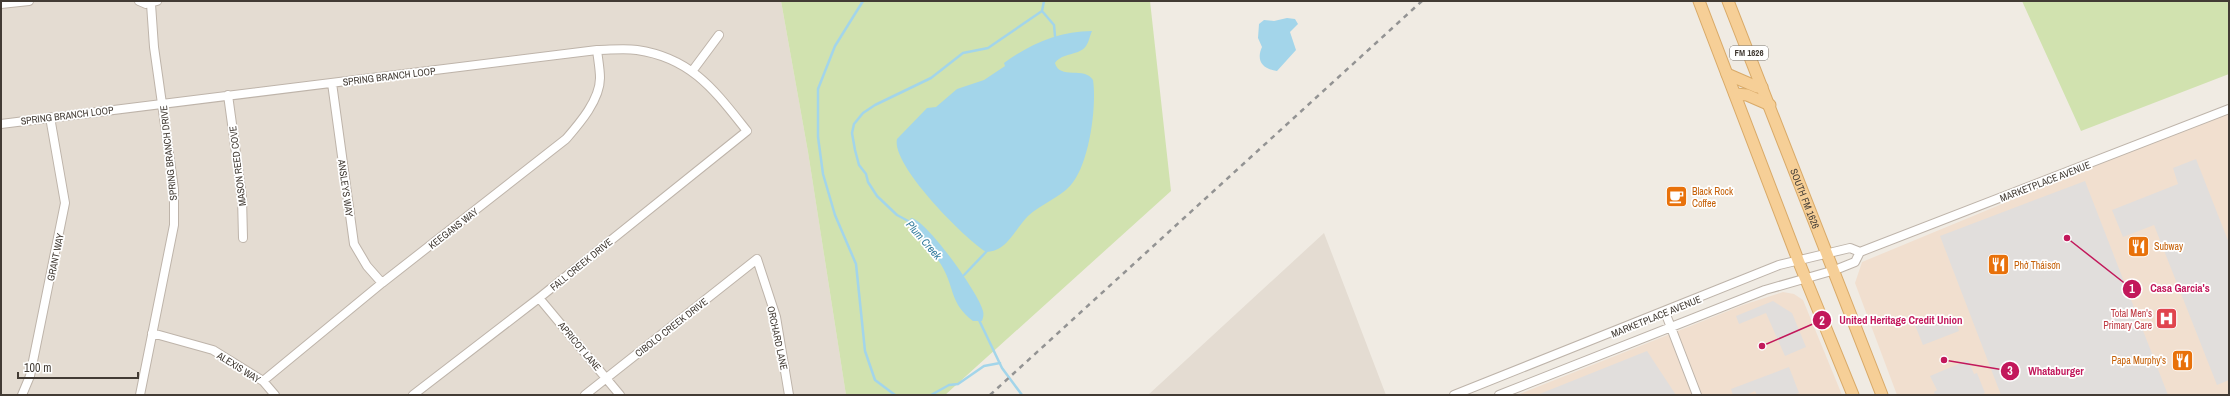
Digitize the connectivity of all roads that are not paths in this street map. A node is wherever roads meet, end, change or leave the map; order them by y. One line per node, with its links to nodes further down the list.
1 (29, 1): 6 (street)
2 (139, 1): 5 (street)
3 (1699, 1): 10 (main road, FM 1626)
4 (1728, 1): 12 (main road, SOUTH FM 1626 / FM 1626)
5 (154, 2): 15 (street, SPRING BRANCH DRIVE)
6 (1, 4)
7 (719, 35): 9 (street)
8 (597, 50): 9 (street, SPRING BRANCH LOOP); 11 (street, SPRING BRANCH LOOP); 28 (street, KEEGANS WAY)
9 (693, 70): 20 (street, SPRING BRANCH LOOP)
10 (1727, 74): 12 (main road); 13 (main road, FM 1626)
11 (332, 83): 14 (street, SPRING BRANCH LOOP); 28 (street, ANSLEYS WAY)
12 (1762, 87): 16 (main road, SOUTH FM 1626 / FM 1626)
13 (1735, 94): 16 (main road); 25 (main road, FM 1626)
14 (228, 95): 15 (street, SPRING BRANCH LOOP); 21 (street, MASON REED COVE)
15 (163, 104): 18 (street, SPRING BRANCH LOOP); 32 (street, SPRING BRANCH DRIVE)
16 (1770, 105): 22 (main road, SOUTH FM 1626 / FM 1626)
17 (2229, 109): 23 (street, MARKETPLACE AVENUE)
18 (50, 117): 19 (street, SPRING BRANCH LOOP); 35 (street, GRANT WAY)
19 (1, 124)
20 (747, 131): 29 (street, FALL CREEK DRIVE)
21 (243, 238)
22 (1828, 252): 23 (street, MARKETPLACE AVENUE); 25 (street, MARKETPLACE AVENUE); 26 (main road, SOUTH FM 1626 / FM 1626)
23 (1860, 252): 26 (street, MARKETPLACE AVENUE)
24 (757, 259): 33 (street, CIBOLO CREEK DRIVE); 41 (street, ORCHARD LANE)
25 (1798, 260): 27 (main road, FM 1626); 30 (street, MARKETPLACE AVENUE)
26 (1835, 270): 27 (street, MARKETPLACE AVENUE); 46 (main road, SOUTH FM 1626 / FM 1626)
27 (1806, 277): 31 (street, MARKETPLACE AVENUE); 45 (main road, FM 1626)
28 (382, 283): 34 (street, KEEGANS WAY)
29 (539, 298): 33 (street, APRICOT LANE); 38 (street, FALL CREEK DRIVE)
30 (1665, 312): 31 (street); 42 (street, MARKETPLACE AVENUE)
31 (1671, 328): 43 (street, MARKETPLACE AVENUE); 44 (street)
32 (152, 332): 34 (street, ALEXIS WAY); 36 (street, SPRING BRANCH DRIVE)
33 (606, 378): 39 (street, CIBOLO CREEK DRIVE); 40 (street, APRICOT LANE)
34 (263, 381): 37 (street, ALEXIS WAY)
35 (22, 395)
36 (140, 395)
37 (275, 395)
38 (413, 395)
39 (584, 395)
40 (620, 395)
41 (789, 395)
42 (1454, 395)
43 (1499, 395)
44 (1697, 395)
45 (1853, 395)
46 (1882, 395)

